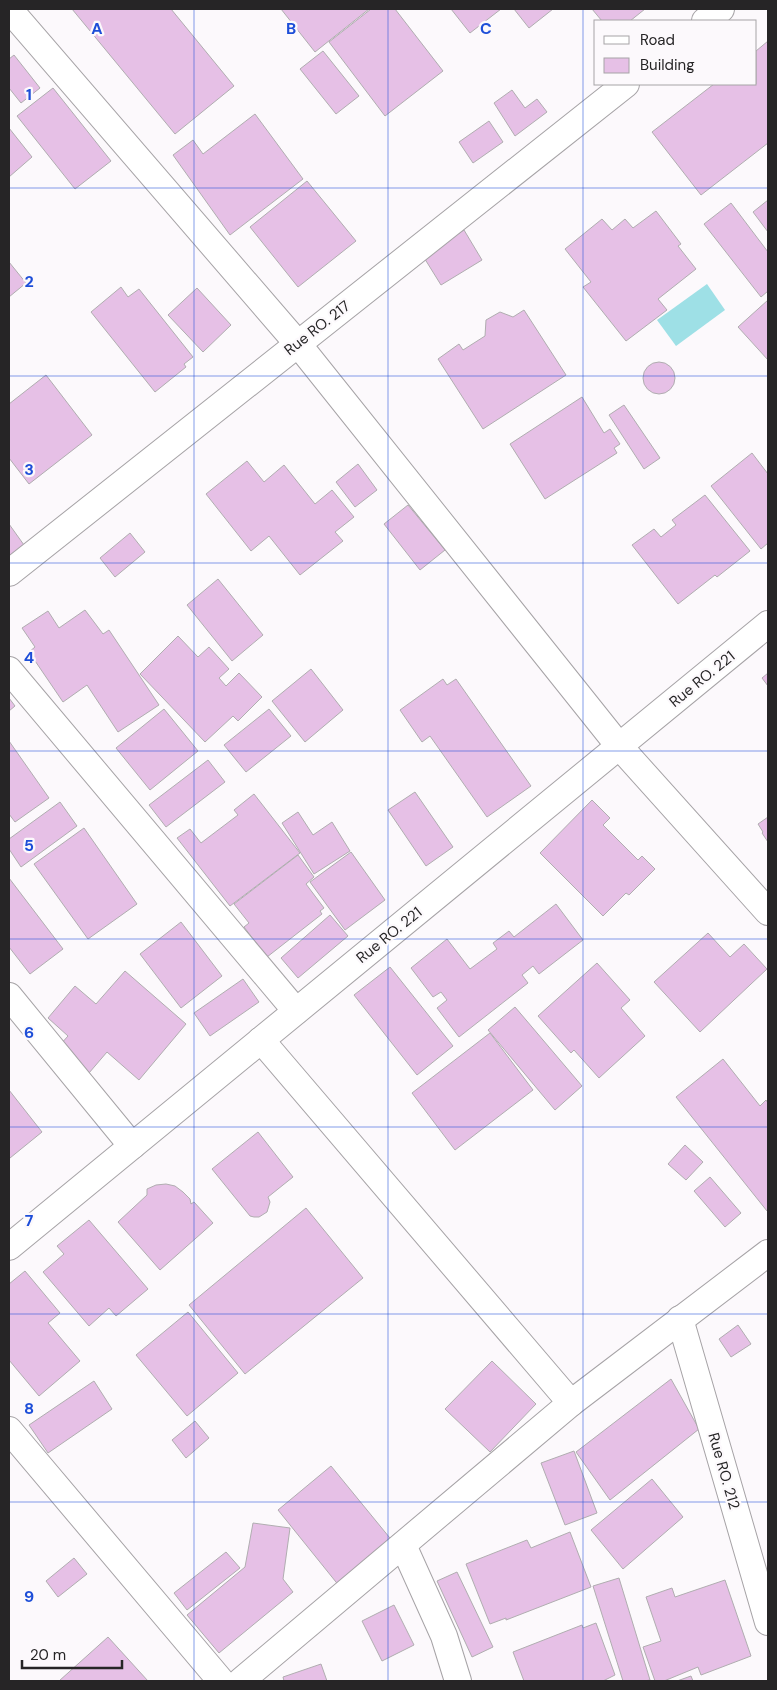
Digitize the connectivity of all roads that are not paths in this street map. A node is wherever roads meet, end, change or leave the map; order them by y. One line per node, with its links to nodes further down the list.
1 (9, 9): 5 (street)
2 (721, 9): 3 (street)
3 (706, 20)
4 (625, 85): 5 (street, Rue RO. 217)
5 (298, 344): 6 (street, Rue RO. 217); 9 (street)
6 (9, 573)
7 (768, 624): 9 (street, Rue RO. 221)
8 (9, 670): 12 (street)
9 (619, 746): 10 (street); 12 (street, Rue RO. 221)
10 (768, 912)
11 (9, 996): 14 (street)
12 (296, 1011): 13 (street, Rue RO. 221)
13 (261, 1040): 14 (street, Rue RO. 221); 18 (street)
14 (132, 1146): 15 (street, Rue RO. 221)
15 (9, 1247)
16 (768, 1253): 17 (street)
17 (680, 1319): 18 (street); 21 (street, Rue RO. 212)
18 (570, 1403): 20 (street)
19 (9, 1430): 22 (street)
20 (403, 1545): 23 (street); 24 (street)
21 (768, 1622)
22 (221, 1681)
23 (242, 1681)
24 (458, 1681)

